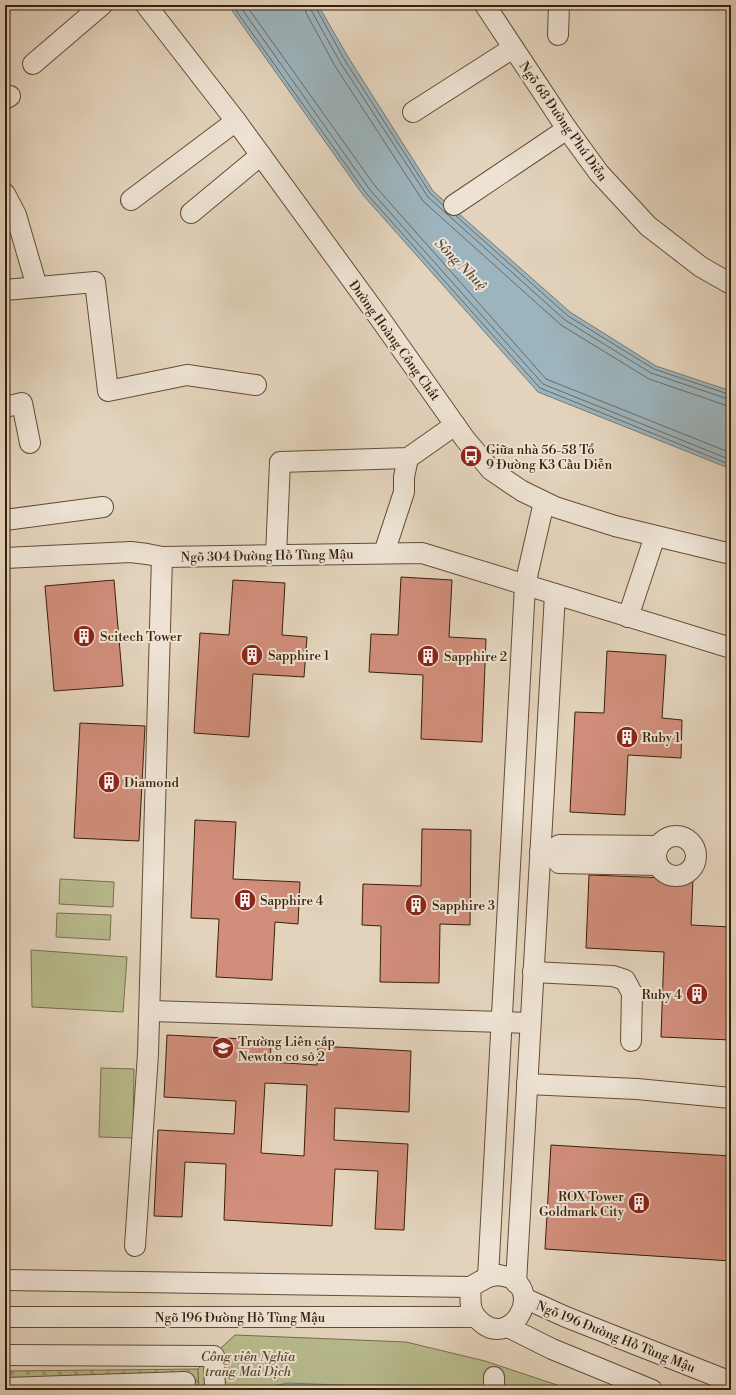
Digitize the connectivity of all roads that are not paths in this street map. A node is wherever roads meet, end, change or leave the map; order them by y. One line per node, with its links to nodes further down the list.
1 (102, 5): 7 (street)
2 (146, 5): 9 (street, Đường Hoàng Công Chất)
3 (485, 5): 6 (street, Ngõ 68 Đường Phú Diễn)
4 (559, 5): 5 (street)
5 (558, 34)
6 (513, 48): 8 (street); 10 (street, Ngõ 68 Đường Phú Diễn)
7 (33, 64)
8 (413, 112)
9 (236, 121): 11 (street, Đường Hoàng Công Chất); 13 (street)
10 (567, 129): 14 (street); 16 (street, Ngõ 68 Đường Phú Diễn)
11 (261, 156): 15 (street); 21 (street, Đường Hoàng Công Chất)
12 (5, 194): 17 (street)
13 (131, 200)
14 (454, 205)
15 (191, 213)
16 (731, 284)
17 (37, 287): 18 (street); 19 (street)
18 (5, 290)
19 (256, 385)
20 (5, 407): 22 (street)
21 (455, 425): 23 (street); 24 (street, Đường Hoàng Công Chất)
22 (30, 443)
23 (408, 458): 28 (street); 30 (street)
24 (544, 502): 27 (street, Đường Hoàng Công Chất); 35 (street)
25 (103, 507): 26 (street)
26 (5, 520)
27 (655, 536): 29 (street, Đường Hoàng Công Chất); 37 (street)
28 (384, 553): 30 (street, Ngõ 304 Đường Hồ Tùng Mậu); 35 (street, Ngõ 304 Đường Hồ Tùng Mậu)
29 (731, 554)
30 (276, 555): 32 (street, Ngõ 304 Đường Hồ Tùng Mậu)
31 (37, 557): 32 (street, Ngõ 304 Đường Hồ Tùng Mậu); 33 (street, Ngõ 304 Đường Hồ Tùng Mậu); 34 (street)
32 (162, 557): 44 (street)
33 (5, 558)
34 (5, 572)
35 (525, 585): 36 (street, Ngõ 304 Đường Hồ Tùng Mậu); 39 (street)
36 (555, 594): 37 (street, Ngõ 304 Đường Hồ Tùng Mậu); 40 (street)
37 (628, 617): 38 (street, Ngõ 304 Đường Hồ Tùng Mậu)
38 (731, 648)
39 (514, 785): 40 (street); 45 (street)
40 (544, 786): 41 (street)
41 (545, 852): 42 (street); 43 (street)
42 (658, 856)
43 (533, 972): 46 (street); 47 (street)
44 (150, 1011): 45 (street); 50 (street)
45 (501, 1022): 46 (street); 51 (street)
46 (530, 1023): 48 (street)
47 (631, 1041)
48 (527, 1084): 49 (street); 54 (street)
49 (731, 1098)
50 (135, 1246)
51 (488, 1277): 53 (street); 54 (street)
52 (5, 1280): 53 (street)
53 (470, 1287): 56 (street)
54 (520, 1290): 57 (street); 60 (street, Ngõ 196 Đường Hồ Tùng Mậu)
55 (5, 1317): 56 (street, Ngõ 196 Đường Hồ Tùng Mậu)
56 (475, 1317): 57 (street)
57 (508, 1327): 63 (street)
58 (5, 1355): 62 (street)
59 (185, 1382): 61 (street)
60 (731, 1382)
61 (5, 1388)
62 (215, 1390)
63 (652, 1390)

